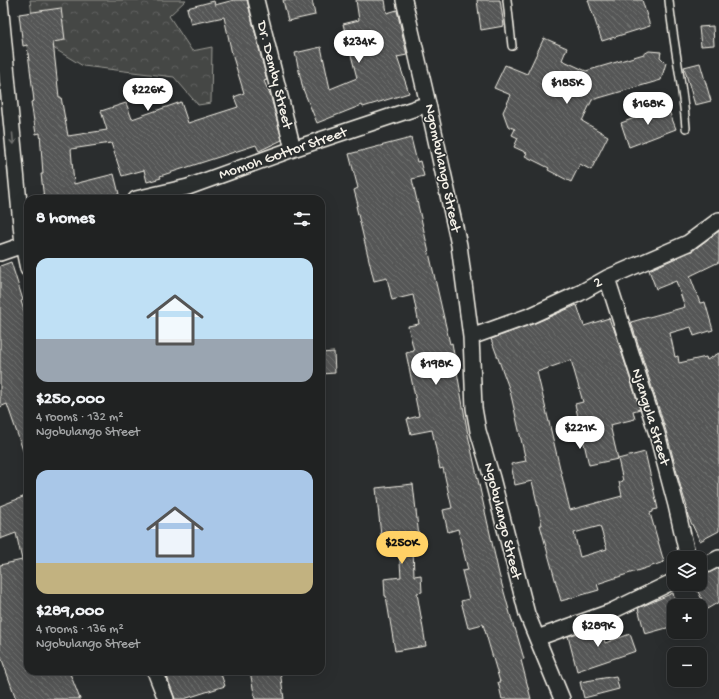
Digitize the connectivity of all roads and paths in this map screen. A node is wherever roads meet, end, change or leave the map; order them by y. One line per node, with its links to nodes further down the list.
1 (256, 0): 9 (street, Dr. Demby Street)
2 (404, 0): 7 (street, Ngombulango Street)
3 (507, 0): 6 (lane)
4 (669, 0): 8 (lane)
5 (0, 2): 13 (street, one-way to 13)
6 (512, 46)
7 (428, 104): 9 (street, Momoh Gottor Street); 17 (street, Ngombulango Street)
8 (686, 128)
9 (292, 149): 10 (street, Momoh Gottor Street)
10 (190, 193): 11 (street, Momoh Gottor Street)
11 (172, 195)
12 (719, 220): 16 (street, 2)
13 (24, 224)
14 (24, 244): 15 (street)
15 (0, 253)
16 (607, 278): 17 (street, 2); 18 (street, Njangula Street)
17 (472, 337): 22 (street, Ngobulango Street)
18 (686, 551)
19 (719, 558): 20 (street)
20 (707, 564)
21 (667, 584): 22 (street)
22 (538, 638): 25 (street, Ngobulango Street)
23 (157, 675): 24 (street)
24 (166, 699)
25 (562, 699)

